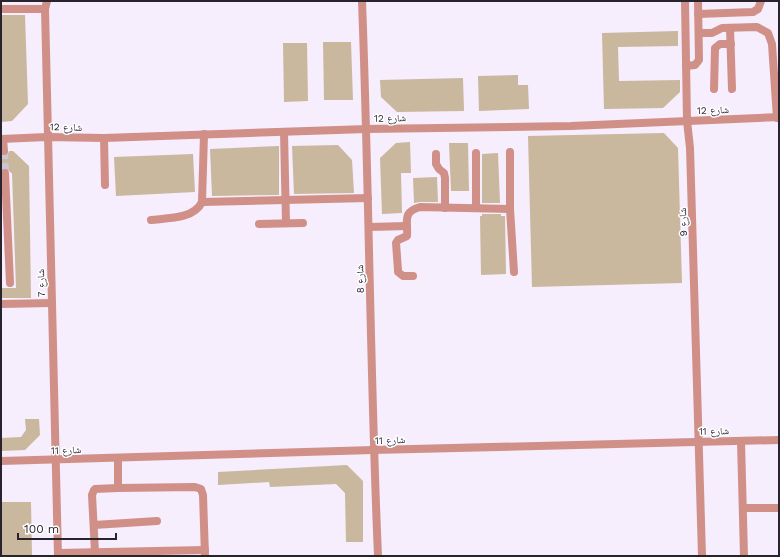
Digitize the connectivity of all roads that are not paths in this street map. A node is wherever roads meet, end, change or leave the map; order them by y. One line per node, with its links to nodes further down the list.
1 (41, 1): 6 (street, شارع 7)
2 (362, 1): 17 (street, شارع 8)
3 (685, 1): 12 (street, شارع 9)
4 (698, 1): 8 (street)
5 (761, 1): 8 (street)
6 (46, 5): 7 (street); 20 (street, شارع 7)
7 (1, 9)
8 (698, 14): 10 (street)
9 (730, 28): 10 (street); 11 (street); 15 (street)
10 (699, 33): 12 (street)
11 (731, 44): 13 (street); 14 (street)
12 (686, 66): 16 (street, شارع 9)
13 (714, 89)
14 (732, 89)
15 (778, 117): 16 (street, شارع 12)
16 (687, 120): 17 (street, شارع 12); 48 (street, شارع 9)
17 (367, 129): 18 (street, شارع 12); 29 (street, شارع 8)
18 (284, 132): 19 (street, شارع 12); 30 (street)
19 (204, 134): 21 (street, شارع 12); 31 (street)
20 (47, 136): 21 (street, شارع 12); 22 (street, شارع 12); 44 (street, شارع 7)
21 (104, 138): 28 (street)
22 (2, 139): 23 (street)
23 (4, 151)
24 (510, 152): 34 (street)
25 (476, 153): 33 (street)
26 (436, 154): 32 (street)
27 (6, 173): 43 (street)
28 (105, 185)
29 (368, 198): 30 (street); 40 (street, شارع 8)
30 (286, 200): 31 (street); 36 (street)
31 (202, 202): 35 (street)
32 (445, 208): 33 (street); 39 (street)
33 (476, 208): 34 (street)
34 (510, 209): 41 (street)
35 (151, 220)
36 (286, 223): 37 (street); 38 (street)
37 (303, 223)
38 (260, 224)
39 (406, 226): 40 (street); 42 (street)
40 (369, 227): 49 (street, شارع 8)
41 (514, 272)
42 (413, 276)
43 (10, 283)
44 (52, 302): 45 (street); 51 (street, شارع 7)
45 (1, 304)
46 (779, 440): 47 (street, شارع 11)
47 (741, 441): 48 (street, شارع 11); 54 (street)
48 (700, 442): 49 (street, شارع 11); 62 (street, شارع 9)
49 (374, 450): 50 (street, شارع 11); 61 (street, شارع 8)
50 (118, 458): 51 (street, شارع 11); 53 (street)
51 (55, 460): 52 (street, شارع 11); 60 (street, شارع 7)
52 (1, 461)
53 (118, 488): 57 (street); 59 (street)
54 (743, 508): 55 (street); 63 (street)
55 (779, 508)
56 (157, 521): 57 (street)
57 (94, 526): 58 (street)
58 (95, 552): 59 (street); 60 (street)
59 (205, 553)
60 (58, 554)
61 (378, 556)
62 (702, 556)
63 (744, 556)

